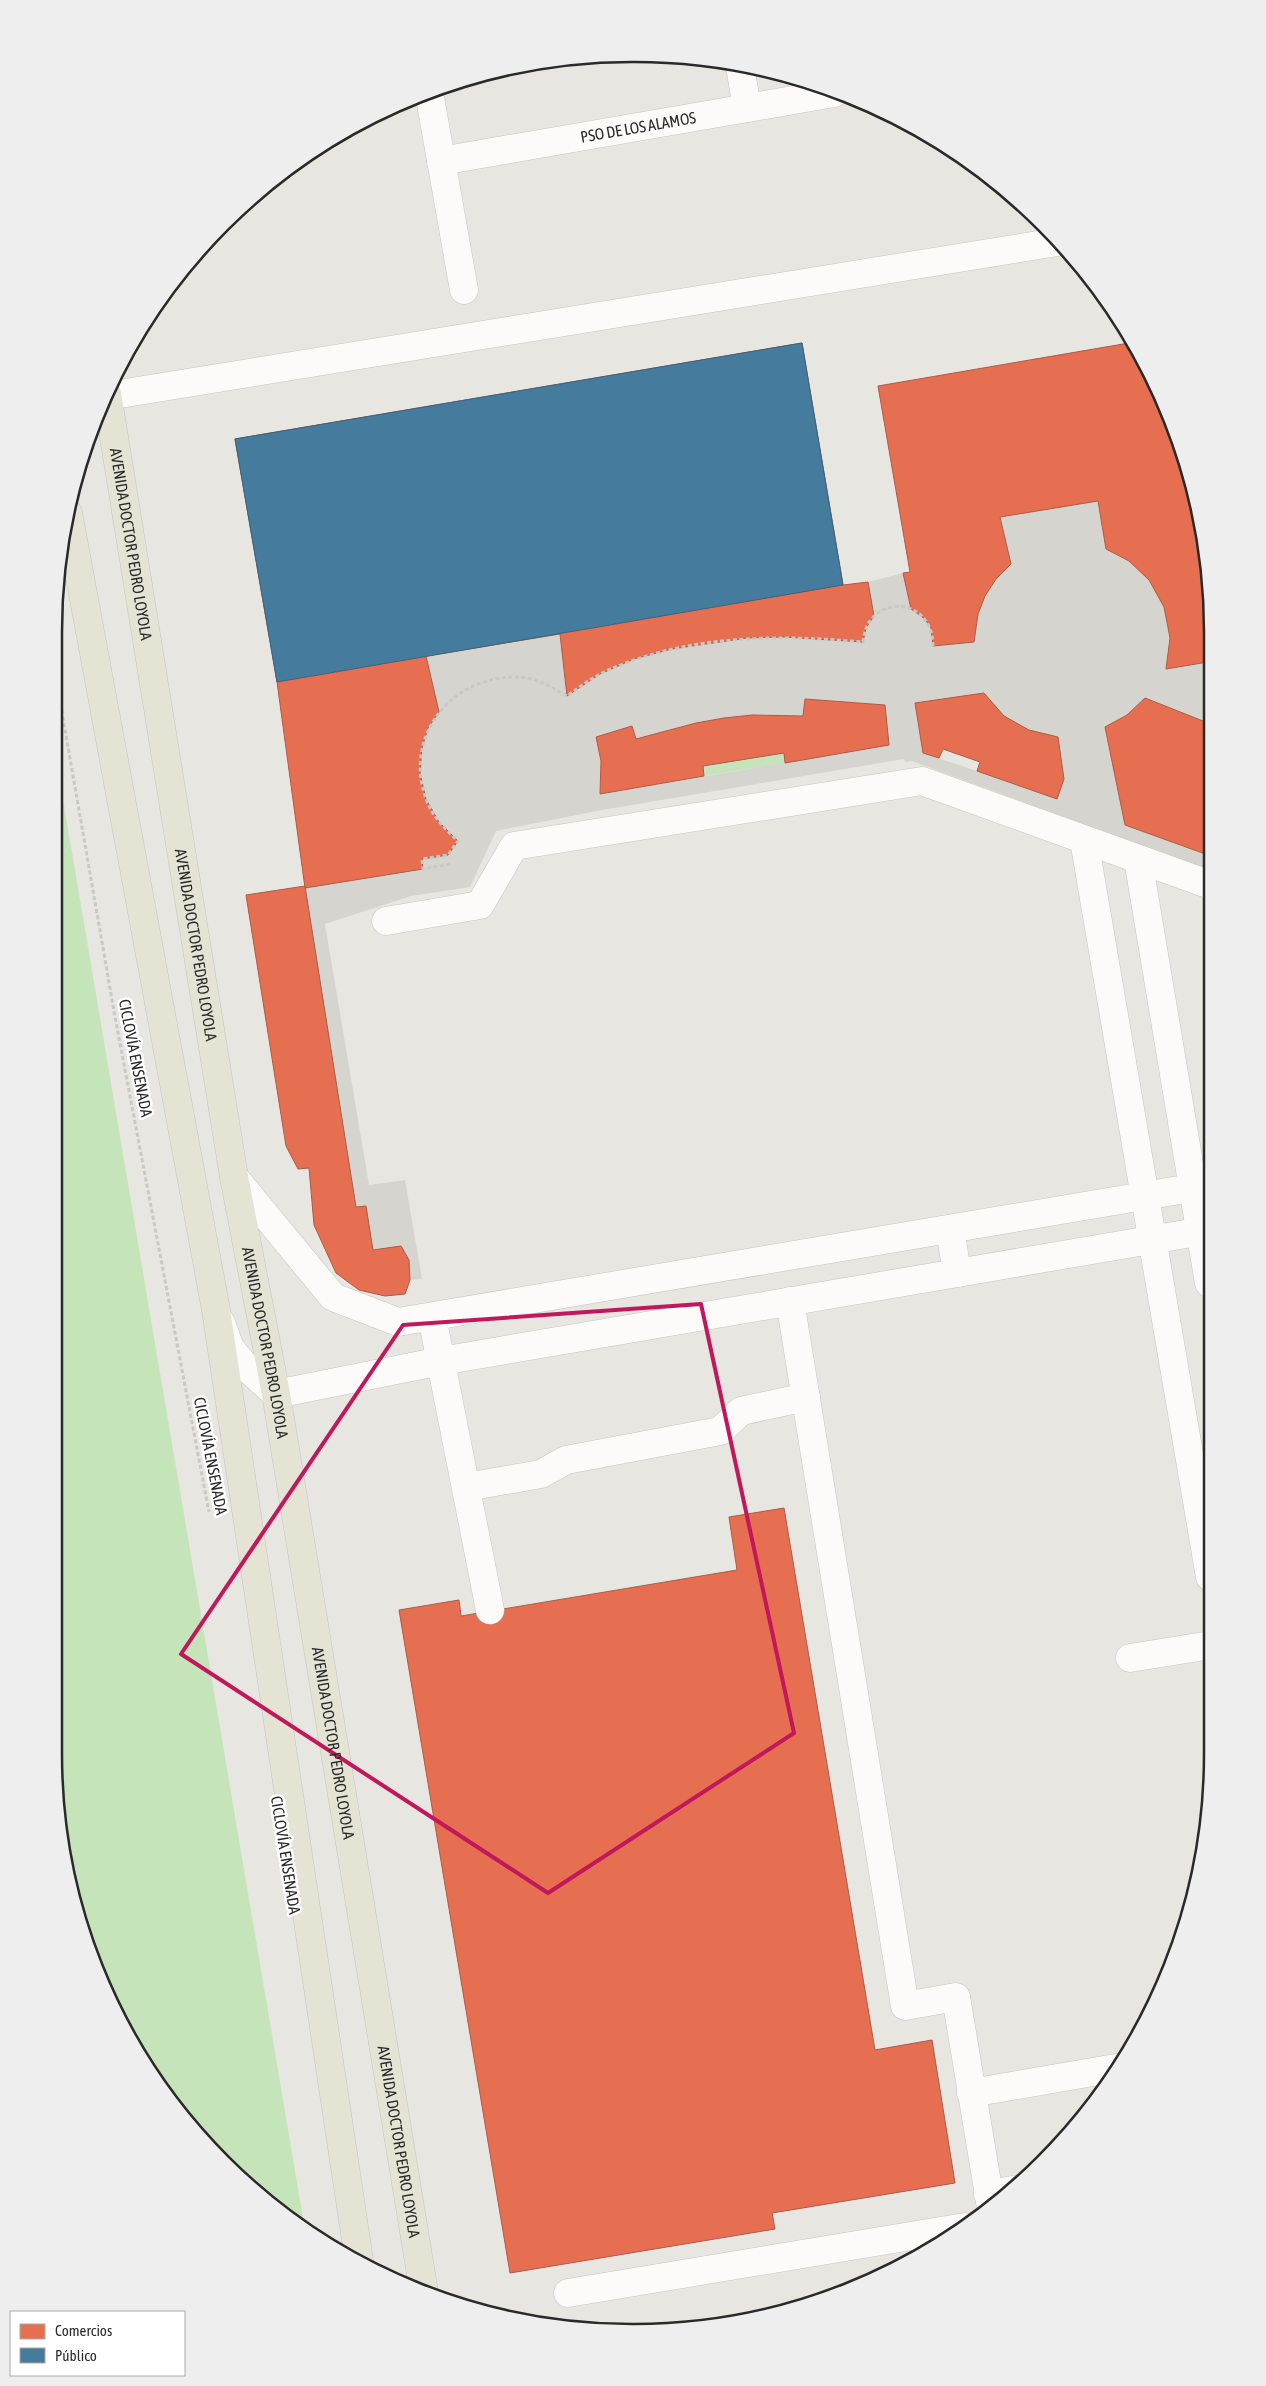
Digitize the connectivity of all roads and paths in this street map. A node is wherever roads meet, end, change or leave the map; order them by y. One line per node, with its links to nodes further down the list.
1 (741, 73): 4 (street)
2 (822, 95): 4 (street, PSO DE LOS ALAMOS)
3 (430, 100): 5 (street)
4 (747, 108): 5 (street, PSO DE LOS ALAMOS)
5 (441, 161): 7 (street)
6 (1049, 243): 8 (street)
7 (464, 290)
8 (115, 394)
9 (109, 408): 18 (main road, AVENIDA DOCTOR PEDRO LOYOLA)
10 (71, 532): 28 (main road)
11 (933, 646): 15 (path)
12 (62, 712): 35 (path, CICLOVÍA ENSENADA)
13 (1084, 840): 14 (street); 17 (street); 20 (street)
14 (1138, 859): 16 (street); 19 (street)
15 (450, 864)
16 (1204, 883)
17 (386, 921)
18 (234, 1177): 29 (street); 32 (main road, AVENIDA DOCTOR PEDRO LOYOLA)
19 (1201, 1186): 20 (street); 21 (street)
20 (1145, 1196): 22 (street); 24 (street)
21 (1204, 1220)
22 (950, 1229): 25 (street); 26 (street)
23 (1204, 1231): 24 (street)
24 (1153, 1240): 25 (street); 36 (street)
25 (957, 1273): 27 (street)
26 (644, 1282): 29 (street); 30 (street)
27 (790, 1301): 30 (street); 33 (street)
28 (216, 1310): 32 (street); 44 (main road)
29 (432, 1317): 31 (street)
30 (651, 1325): 31 (street)
31 (441, 1361): 32 (street); 34 (street)
32 (276, 1394): 45 (main road, AVENIDA DOCTOR PEDRO LOYOLA)
33 (806, 1397): 34 (street); 41 (street)
34 (466, 1487): 37 (street)
35 (210, 1513)
36 (1204, 1541)
37 (490, 1610)
38 (1204, 1646): 39 (street)
39 (1130, 1658)
40 (1107, 2069): 41 (street)
41 (971, 2093): 42 (street)
42 (997, 2192)
43 (945, 2230): 46 (street)
44 (358, 2252)
45 (422, 2283)
46 (568, 2293)

